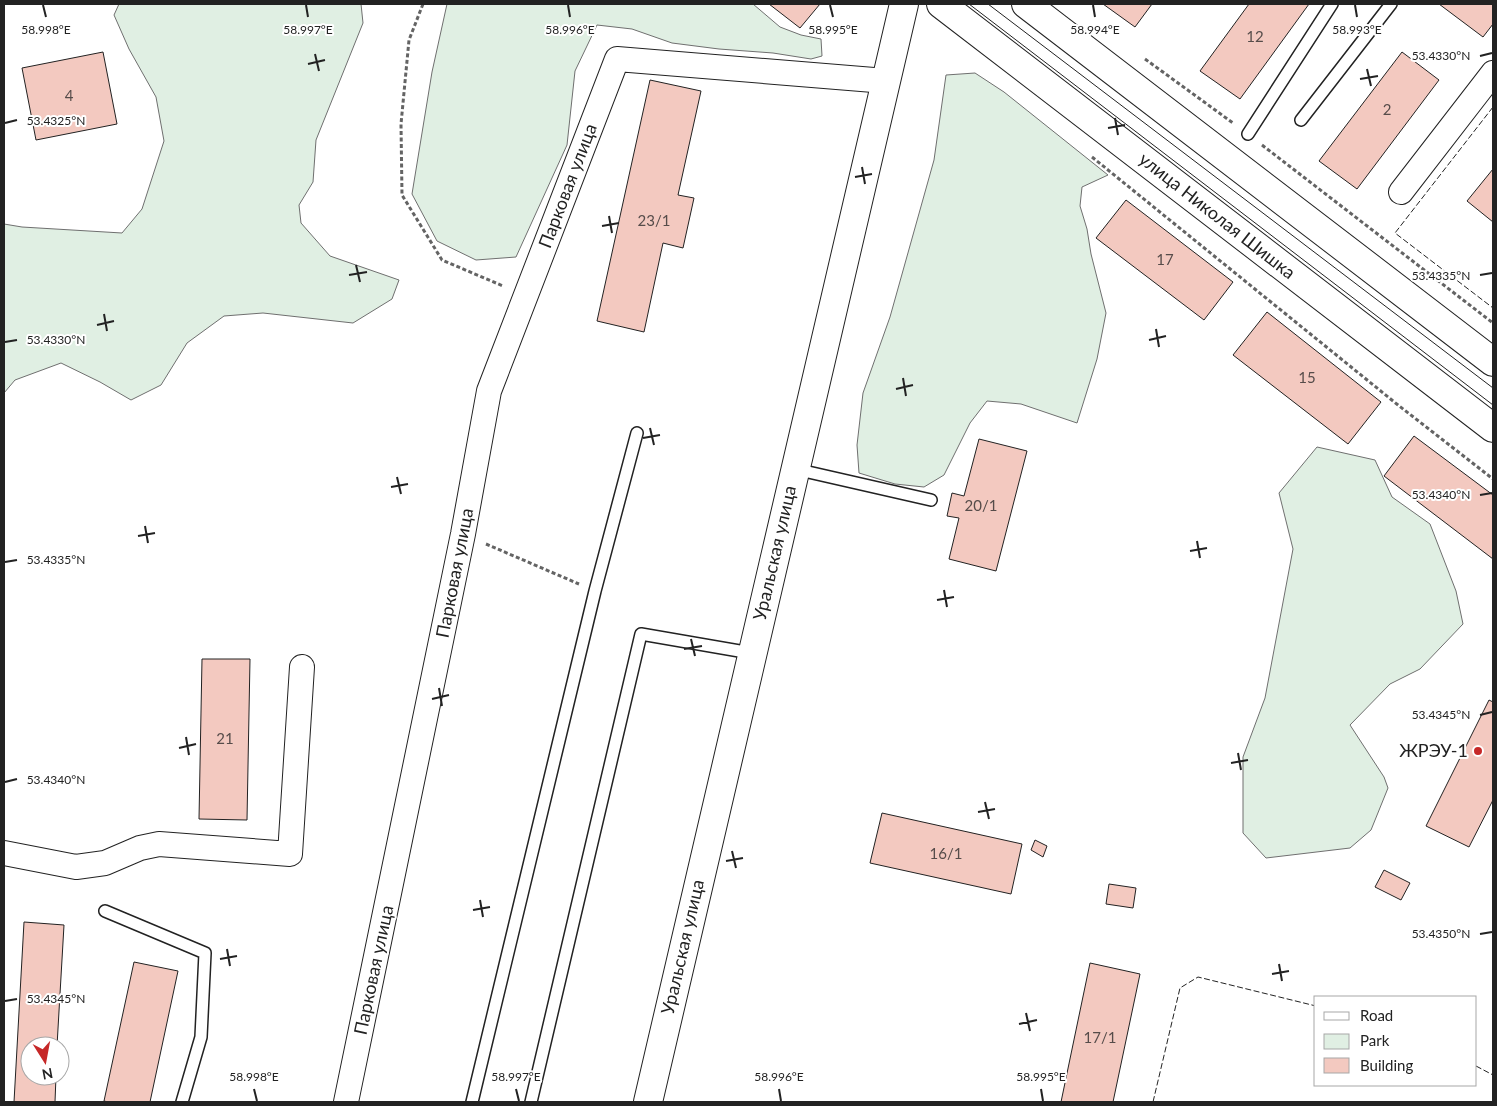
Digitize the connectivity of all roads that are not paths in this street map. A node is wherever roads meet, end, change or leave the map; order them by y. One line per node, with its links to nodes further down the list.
1 (904, 4): 7 (main road, Уральская улица)
2 (941, 4): 12 (main road, улица Николая Шишка)
3 (1026, 4): 11 (main road)
4 (1332, 4): 9 (lane)
5 (1386, 5): 8 (lane)
6 (1493, 74): 10 (street)
7 (886, 81): 14 (main road, Уральская улица); 21 (street, Парковая улица)
8 (1301, 120)
9 (1248, 134)
10 (1401, 192)
11 (1493, 362)
12 (1493, 428)
13 (637, 433): 22 (lane)
14 (795, 469): 15 (lane); 16 (main road, Уральская улица)
15 (931, 500)
16 (752, 653): 23 (lane); 24 (main road, Уральская улица)
17 (302, 667): 18 (street)
18 (4, 853)
19 (105, 911): 20 (lane)
20 (182, 1102)
21 (346, 1102)
22 (472, 1102)
23 (531, 1102)
24 (648, 1102)

